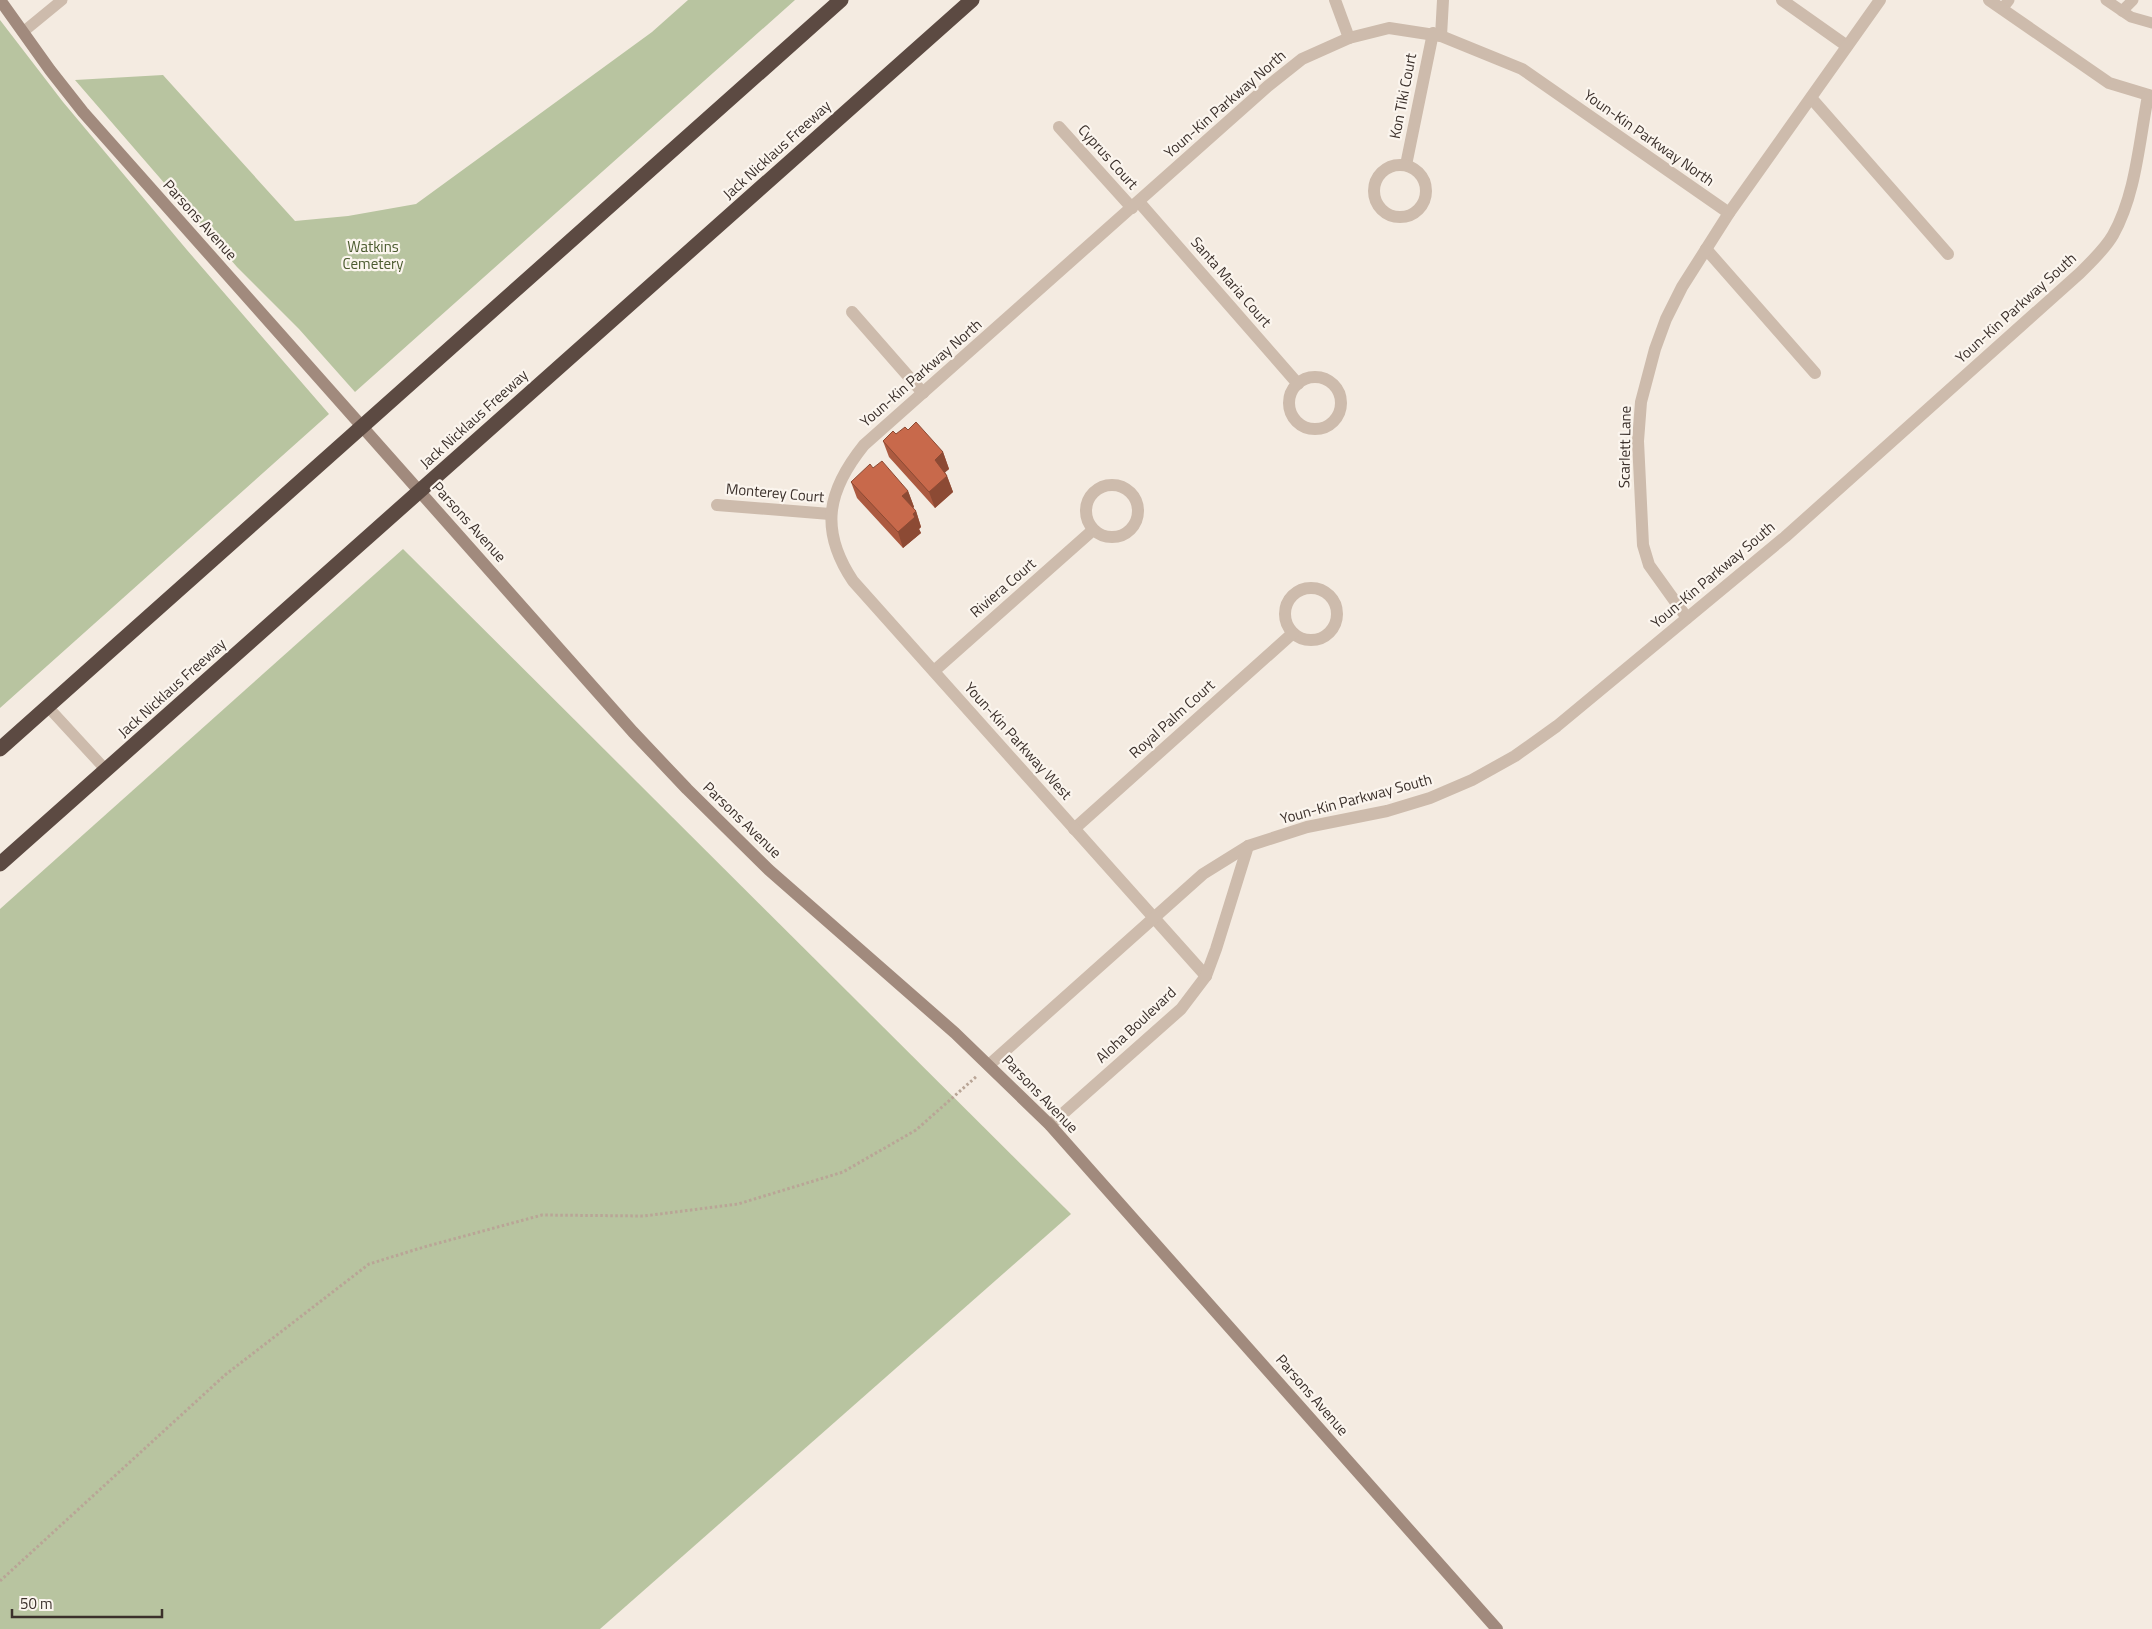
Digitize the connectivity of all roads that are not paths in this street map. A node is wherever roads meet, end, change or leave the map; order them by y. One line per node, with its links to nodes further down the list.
1 (0, 0): 15 (street, Parsons Avenue)
2 (62, 0): 15 (lane)
3 (840, 0): 37 (highway)
4 (972, 0): 39 (highway, Jack Nicklaus Freeway)
5 (1335, 0): 17 (street)
6 (1443, 0): 16 (street, Kon Tiki Court)
7 (1782, 0): 18 (street)
8 (1880, 0): 18 (street, Scarlett Lane)
9 (1989, 0): 12 (street)
10 (2106, 0): 13 (lane)
11 (2134, 0): 13 (lane)
12 (2006, 5): 19 (street)
13 (2122, 11): 14 (lane)
14 (2152, 23)
15 (23, 32): 45 (street, Parsons Avenue)
16 (1437, 35): 17 (street, Youn-Kin Parkway North); 22 (street, Kon Tiki Court); 24 (street, Youn-Kin Parkway North)
17 (1349, 38): 23 (street, Youn-Kin Parkway North)
18 (1848, 46): 20 (street, Scarlett Lane)
19 (2150, 96): 34 (street, Youn-Kin Parkway South)
20 (1812, 99): 24 (street, Scarlett Lane); 26 (street)
21 (1059, 127): 23 (street, Cyprus Court)
22 (1406, 165): 22 (street)
23 (1136, 205): 29 (street, Santa Maria Court); 30 (street, Youn-Kin Parkway North)
24 (1729, 213): 25 (street, Scarlett Lane)
25 (1706, 249): 28 (street); 34 (street, Scarlett Lane)
26 (1948, 254)
27 (852, 312): 30 (street)
28 (1815, 374)
29 (1298, 384): 29 (street)
30 (924, 393): 32 (street, Youn-Kin Parkway North)
31 (716, 505): 32 (street, Monterey Court)
32 (830, 514): 36 (street, Youn-Kin Parkway West)
33 (1094, 530): 33 (street); 36 (street, Riviera Court)
34 (1686, 618): 41 (street, Youn-Kin Parkway South)
35 (1293, 633): 35 (street); 40 (street, Royal Palm Court)
36 (934, 671): 40 (street, Youn-Kin Parkway West)
37 (48, 707): 38 (highway); 39 (lane)
38 (0, 749)
39 (106, 770): 42 (highway, Jack Nicklaus Freeway)
40 (1074, 829): 43 (street, Youn-Kin Parkway West)
41 (1248, 846): 43 (street, Youn-Kin Parkway South); 44 (street, Aloha Boulevard)
42 (0, 864)
43 (1153, 917): 44 (street, Youn-Kin Parkway West); 45 (street)
44 (1206, 976): 46 (street, Aloha Boulevard)
45 (989, 1065): 46 (street, Parsons Avenue)
46 (1050, 1125): 47 (street, Parsons Avenue)
47 (1497, 1629)

